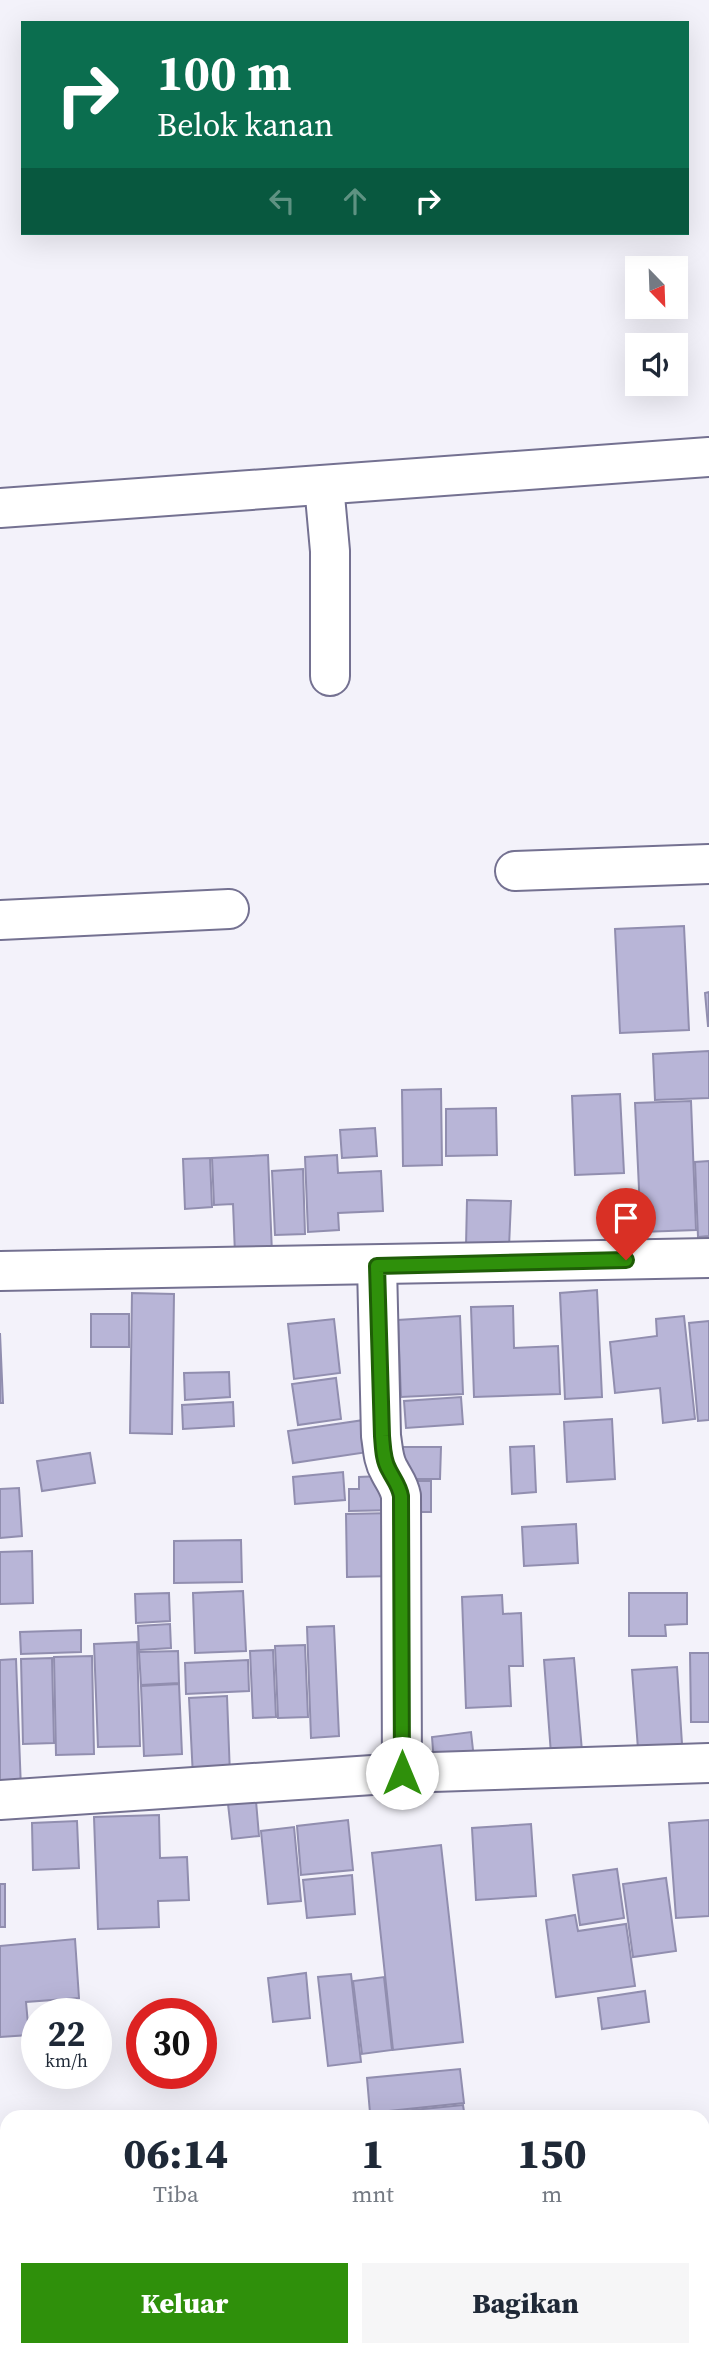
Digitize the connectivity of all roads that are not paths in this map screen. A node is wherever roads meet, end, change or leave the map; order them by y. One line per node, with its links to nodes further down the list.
1 (709, 457): 2 (street)
2 (324, 485): 3 (street); 4 (street)
3 (0, 508)
4 (330, 676)
5 (709, 864): 6 (street)
6 (515, 871)
7 (229, 909): 8 (street)
8 (0, 920)
9 (709, 1258): 10 (street)
10 (377, 1266): 11 (street); 13 (street)
11 (0, 1271)
12 (709, 1763): 13 (street)
13 (402, 1773): 14 (street)
14 (0, 1800)

